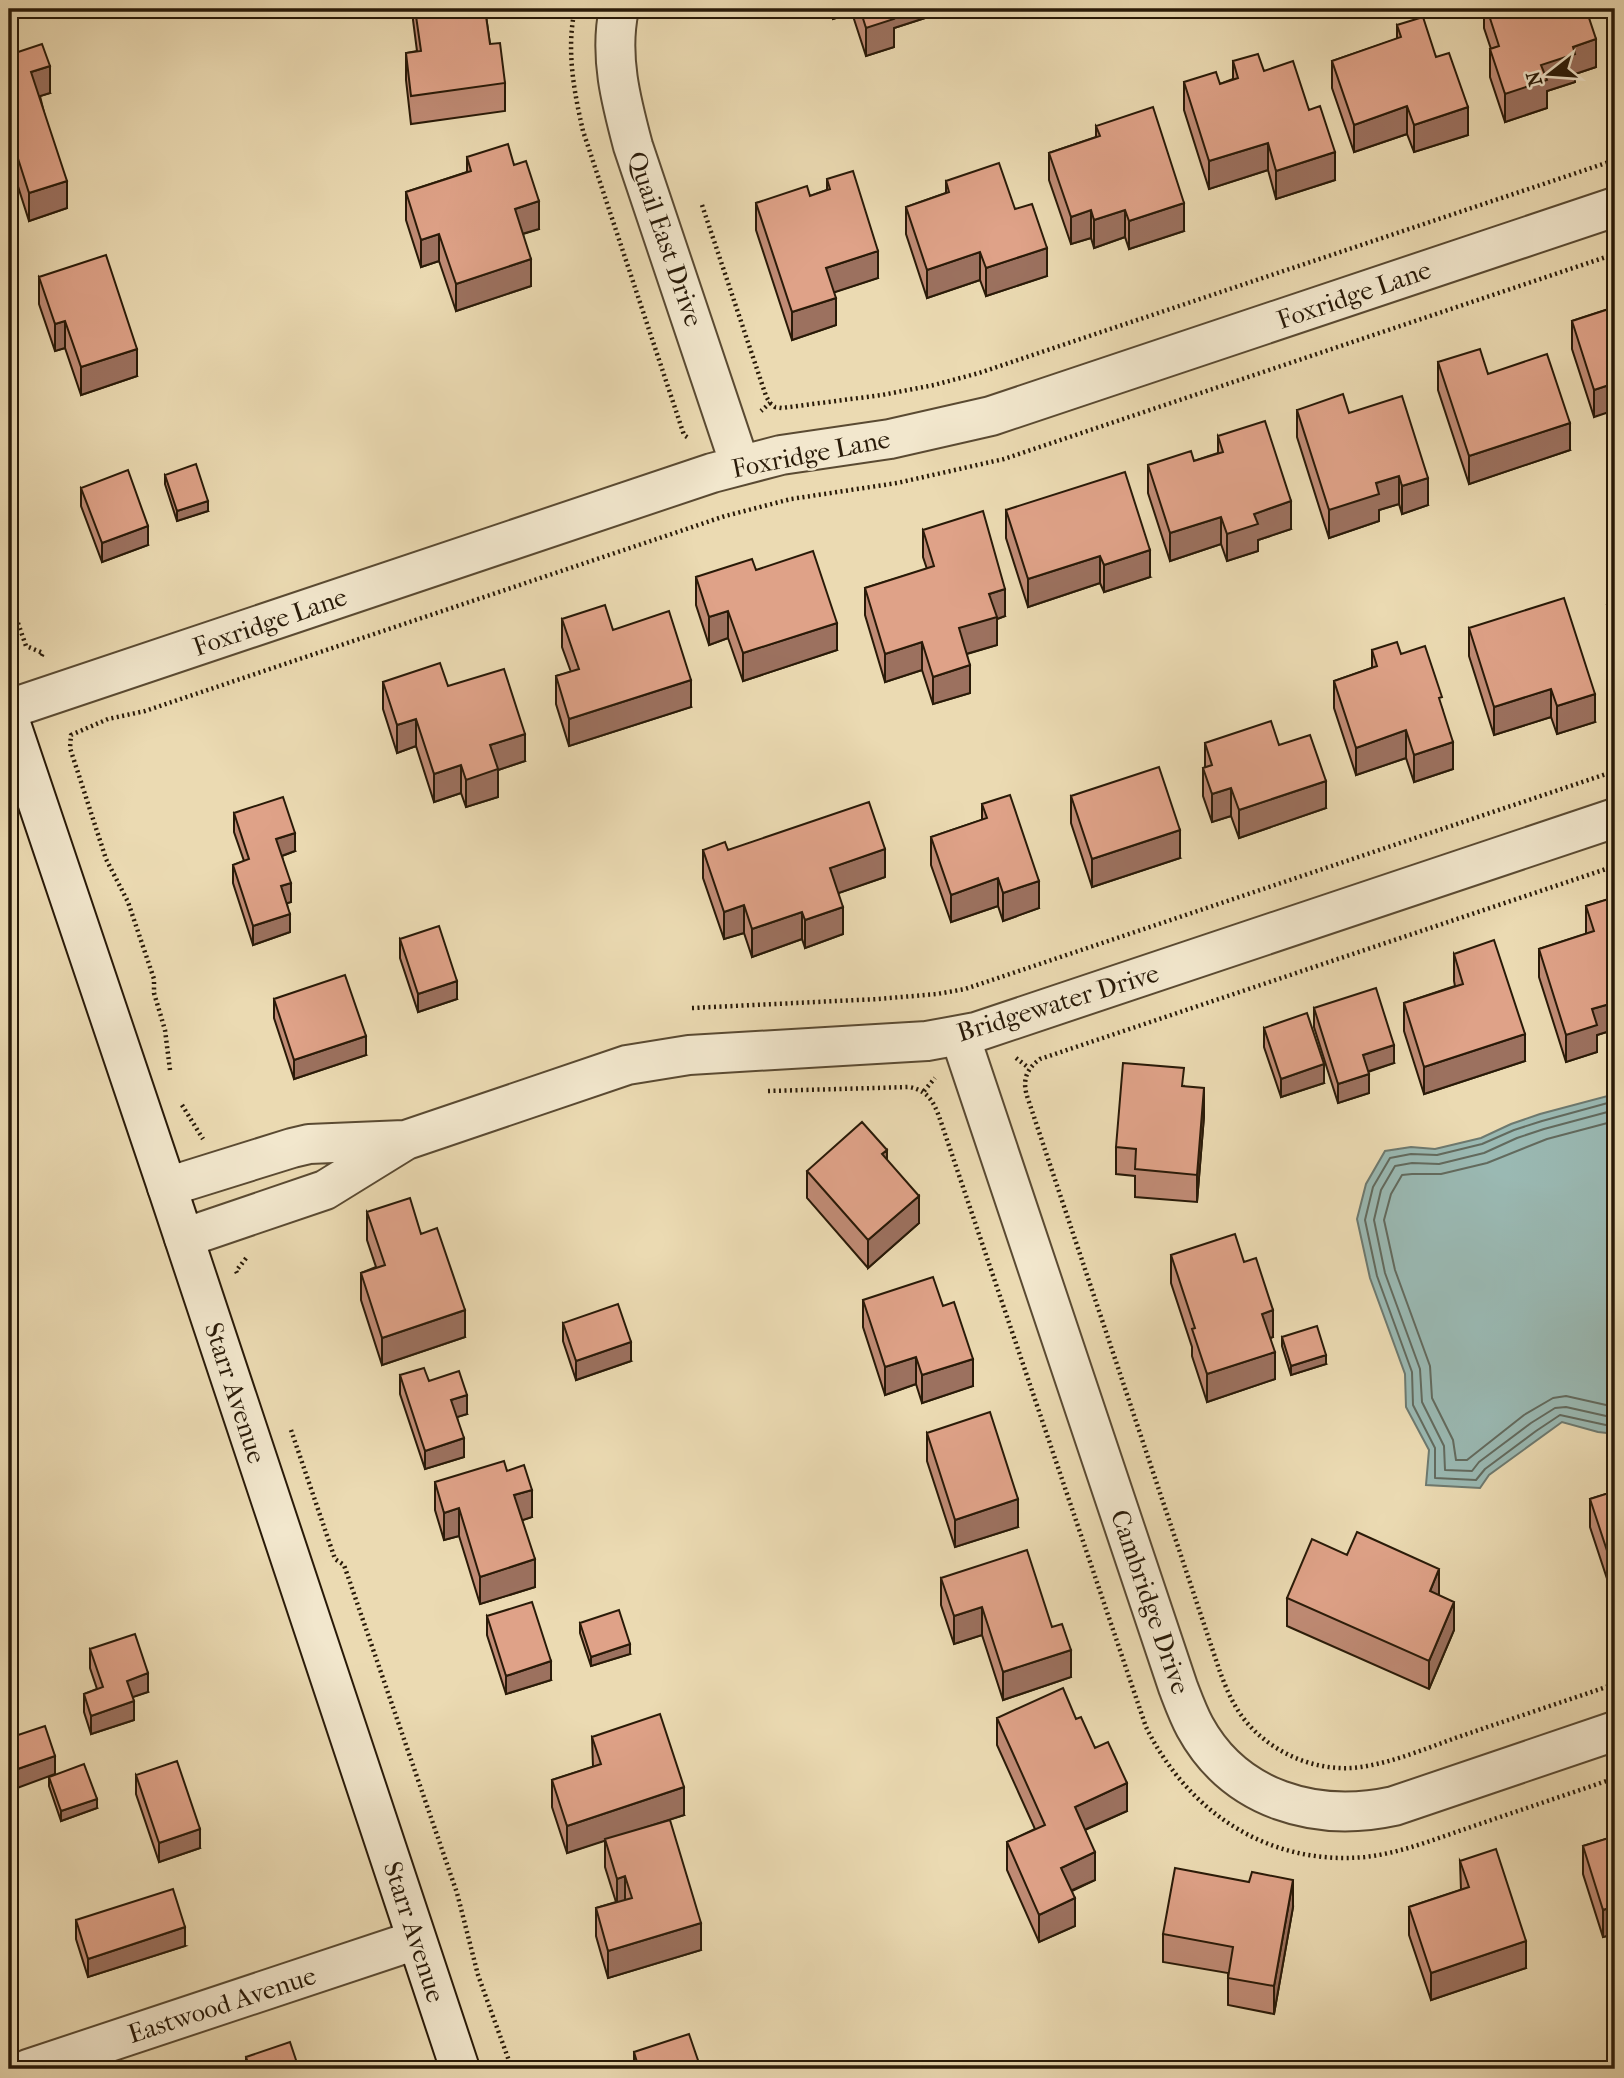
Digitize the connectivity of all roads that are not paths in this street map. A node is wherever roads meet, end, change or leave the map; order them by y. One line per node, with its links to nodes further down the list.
1 (619, 9): 3 (street, Quail East Drive)
2 (1615, 207): 3 (street, Foxridge Lane)
3 (740, 465): 4 (street, Foxridge Lane)
4 (9, 709)
5 (9, 718): 9 (street, Starr Avenue)
6 (1615, 818): 7 (street, Bridgewater Drive)
7 (960, 1036): 8 (street, Bridgewater Drive); 11 (street, Cambridge Drive)
8 (406, 1140): 9 (street, Bridgewater Drive); 10 (street, Bridgewater Drive)
9 (167, 1187): 10 (street, Starr Avenue)
10 (184, 1238): 12 (street, Starr Avenue)
11 (1615, 1731)
12 (416, 1940): 13 (street, Eastwood Avenue); 14 (street, Starr Avenue)
13 (27, 2069)
14 (460, 2069)

